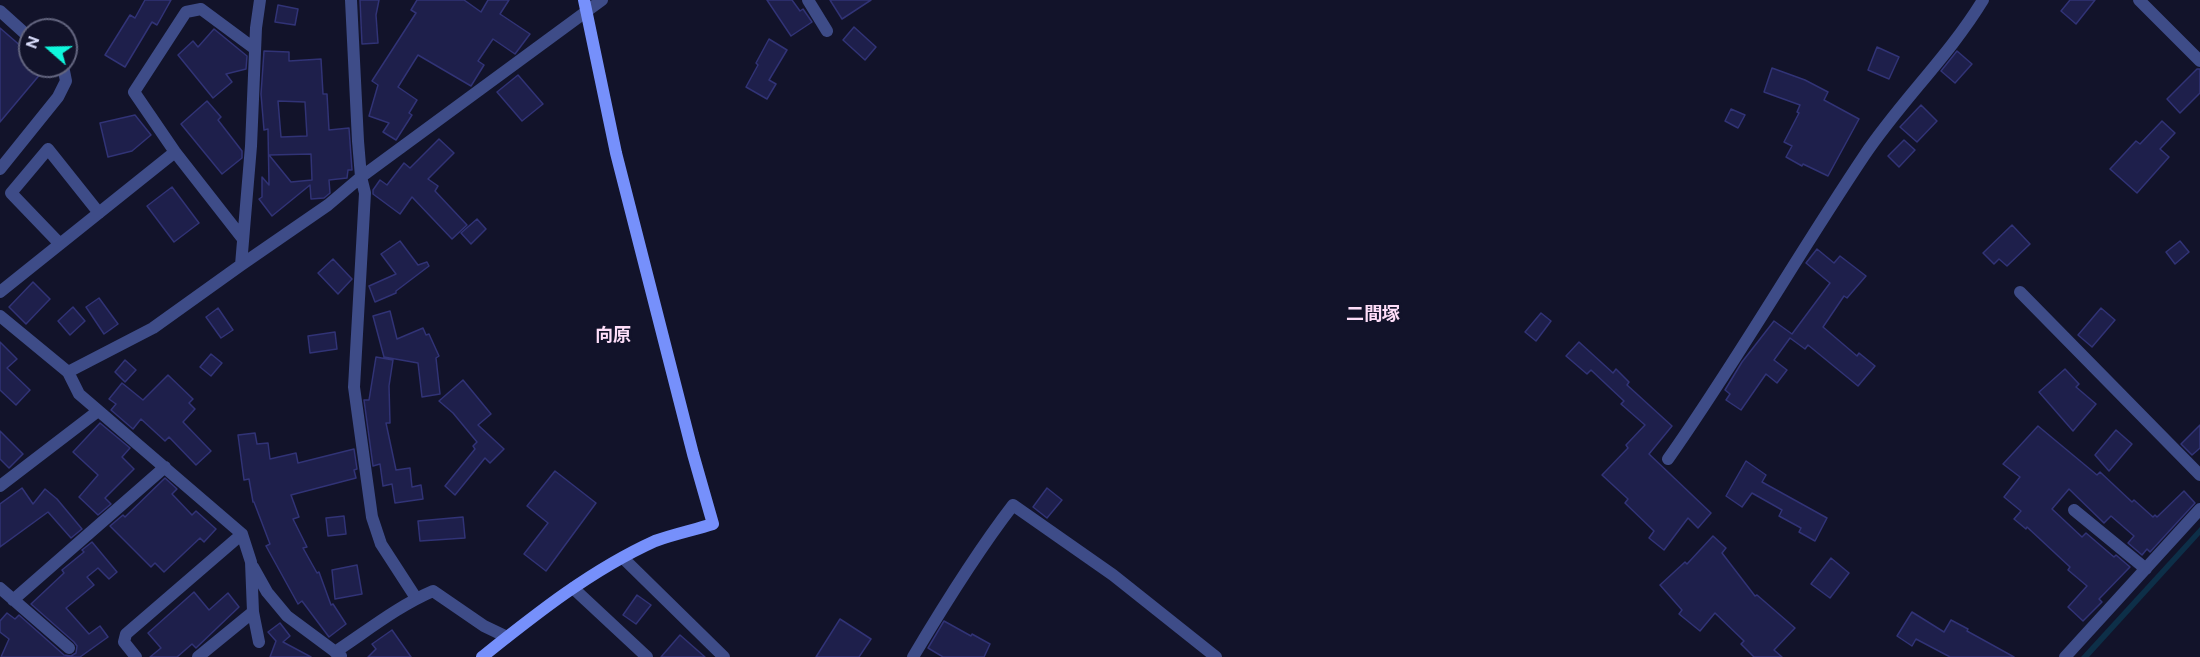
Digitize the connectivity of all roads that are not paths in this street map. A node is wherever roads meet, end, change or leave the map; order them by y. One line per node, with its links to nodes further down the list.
1 (260, 0): 11 (street)
2 (351, 0): 16 (street)
3 (602, 0): 7 (street)
4 (808, 0): 10 (street)
5 (1983, 0): 26 (street)
6 (2139, 0): 12 (street)
7 (585, 5): 16 (street); 33 (street)
8 (0, 11): 9 (street)
9 (18, 27)
10 (827, 31)
11 (255, 49): 14 (street); 18 (street)
12 (2200, 61)
13 (65, 78): 15 (street)
14 (176, 152): 17 (street); 18 (street)
15 (0, 169)
16 (361, 177): 20 (street); 38 (street)
17 (99, 213): 19 (street); 19 (street)
18 (243, 239): 20 (street)
19 (60, 244): 21 (street)
20 (240, 265): 24 (street)
21 (0, 292)
22 (2020, 292): 28 (street)
23 (0, 316): 24 (street)
24 (68, 372): 25 (street)
25 (98, 411): 27 (street); 29 (street)
26 (1668, 459)
27 (165, 467): 32 (street); 39 (street)
28 (2200, 475)
29 (0, 486)
30 (2200, 509): 35 (street)
31 (2074, 510): 35 (street)
32 (242, 534): 34 (street); 46 (street)
33 (623, 558): 37 (street); 50 (street)
34 (250, 562): 40 (street); 44 (street)
35 (2146, 569): 52 (street)
36 (0, 588): 39 (street)
37 (573, 588): 41 (street); 49 (street)
38 (416, 598): 41 (street); 44 (street)
39 (13, 600): 43 (street)
40 (253, 612): 42 (street); 47 (street)
41 (507, 637): 48 (street)
42 (259, 642)
43 (69, 648)
44 (338, 655)
45 (914, 656): 51 (street)
46 (136, 657)
47 (198, 657)
48 (482, 657)
49 (647, 657)
50 (724, 657)
51 (1216, 657)
52 (2066, 657)

